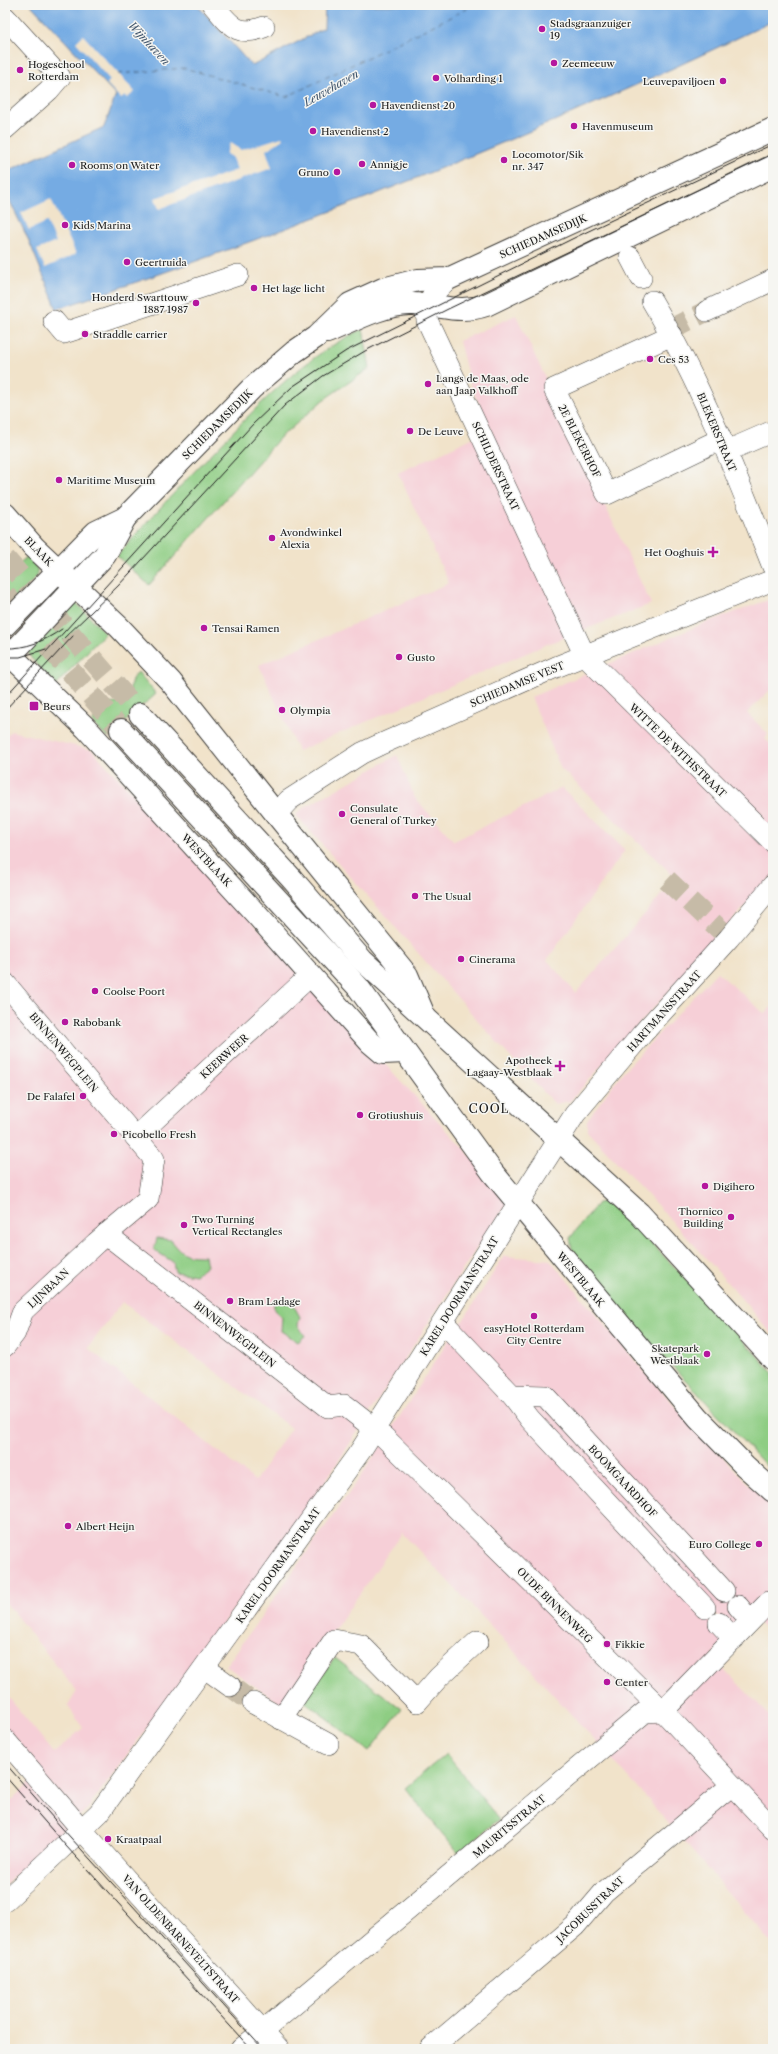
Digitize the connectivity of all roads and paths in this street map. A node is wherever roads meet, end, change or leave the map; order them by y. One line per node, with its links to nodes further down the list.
1 (212, 5): 3 (street)
2 (5, 17): 4 (street)
3 (264, 27)
4 (5, 129)
5 (773, 129): 10 (main road, SCHIEDAMSEDIJK)
6 (773, 166): 13 (main road, SCHIEDAMSEDIJK)
7 (630, 257): 9 (street)
8 (238, 275): 15 (street)
9 (640, 278)
10 (448, 279): 13 (street); 17 (main road, SCHIEDAMSEDIJK)
11 (773, 280): 14 (street)
12 (652, 301): 16 (street, BLEKERSTRAAT)
13 (428, 304): 17 (main road, SCHIEDAMSEDIJK); 28 (street, SCHILDERSTRAAT)
14 (708, 311)
15 (54, 321)
16 (671, 333): 19 (street, BLEKERSTRAAT); 19 (street, 2E BLEKERHOF)
17 (316, 337): 21 (main road, SCHIEDAMSEDIJK)
18 (773, 431): 19 (street)
19 (724, 445): 22 (street, BLEKERSTRAAT)
20 (5, 514): 23 (main road, BLAAK)
21 (125, 518): 23 (main road, SCHIEDAMSEDIJK); 25 (main road, SCHIEDAMSEDIJK)
22 (773, 567)
23 (57, 571): 25 (main road, BLAAK); 26 (main road, SCHIEDAMSEDIJK)
24 (773, 580): 28 (street, SCHIEDAMSE VEST)
25 (75, 587): 27 (main road, SCHIEDAMSEDIJK); 31 (main road)
26 (5, 625)
27 (7, 656): 34 (main road, WESTBLAAK)
28 (585, 656): 31 (street, SCHIEDAMSE VEST); 32 (street, WITTE DE WITHSTRAAT)
29 (140, 714): 36 (main road)
30 (121, 730): 37 (main road, WESTBLAAK)
31 (276, 814): 36 (main road)
32 (773, 842)
33 (773, 886): 39 (street, HARTMANSSTRAAT)
34 (311, 975): 37 (main road, WESTBLAAK); 38 (street, KEERWEER)
35 (5, 983): 38 (street, BINNENWEGPLEIN)
36 (427, 1021): 39 (main road)
37 (405, 1052): 40 (main road, WESTBLAAK)
38 (136, 1136): 41 (street, BINNENWEGPLEIN)
39 (560, 1140): 40 (street, HARTMANSSTRAAT); 44 (main road)
40 (519, 1202): 42 (street, KAREL DOORMANSTRAAT); 48 (main road, WESTBLAAK)
41 (104, 1236): 43 (street, LIJNBAAN); 46 (street, BINNENWEGPLEIN)
42 (443, 1322): 45 (street); 55 (street, KAREL DOORMANSTRAAT)
43 (5, 1346)
44 (773, 1359)
45 (512, 1395): 49 (street, BOOMGAARDHOF); 51 (street)
46 (367, 1423)
47 (384, 1437): 58 (street, OUDE BINNENWEG)
48 (773, 1491)
49 (724, 1591)
50 (770, 1602): 54 (street)
51 (705, 1608)
52 (720, 1623): 54 (street)
53 (478, 1640): 59 (street)
54 (728, 1645): 58 (street)
55 (205, 1668): 56 (street); 64 (street, KAREL DOORMANSTRAAT)
56 (230, 1686)
57 (253, 1703): 59 (street)
58 (663, 1712): 62 (street, OUDE BINNENWEG); 66 (street, MAURITSSTRAAT)
59 (282, 1719): 61 (street)
60 (5, 1740): 64 (street, VAN OLDENBARNEVELTSTRAAT)
61 (328, 1744)
62 (732, 1785): 63 (street, OUDE BINNENWEG); 69 (street, JACOBUSSTRAAT)
63 (773, 1829)
64 (82, 1830): 65 (street, KAREL DOORMANSTRAAT); 66 (street, VAN OLDENBARNEVELTSTRAAT)
65 (5, 1901)
66 (263, 2030): 67 (street, MAURITSSTRAAT); 68 (street, VAN OLDENBARNEVELTSTRAAT)
67 (241, 2049)
68 (280, 2049)
69 (430, 2049)

